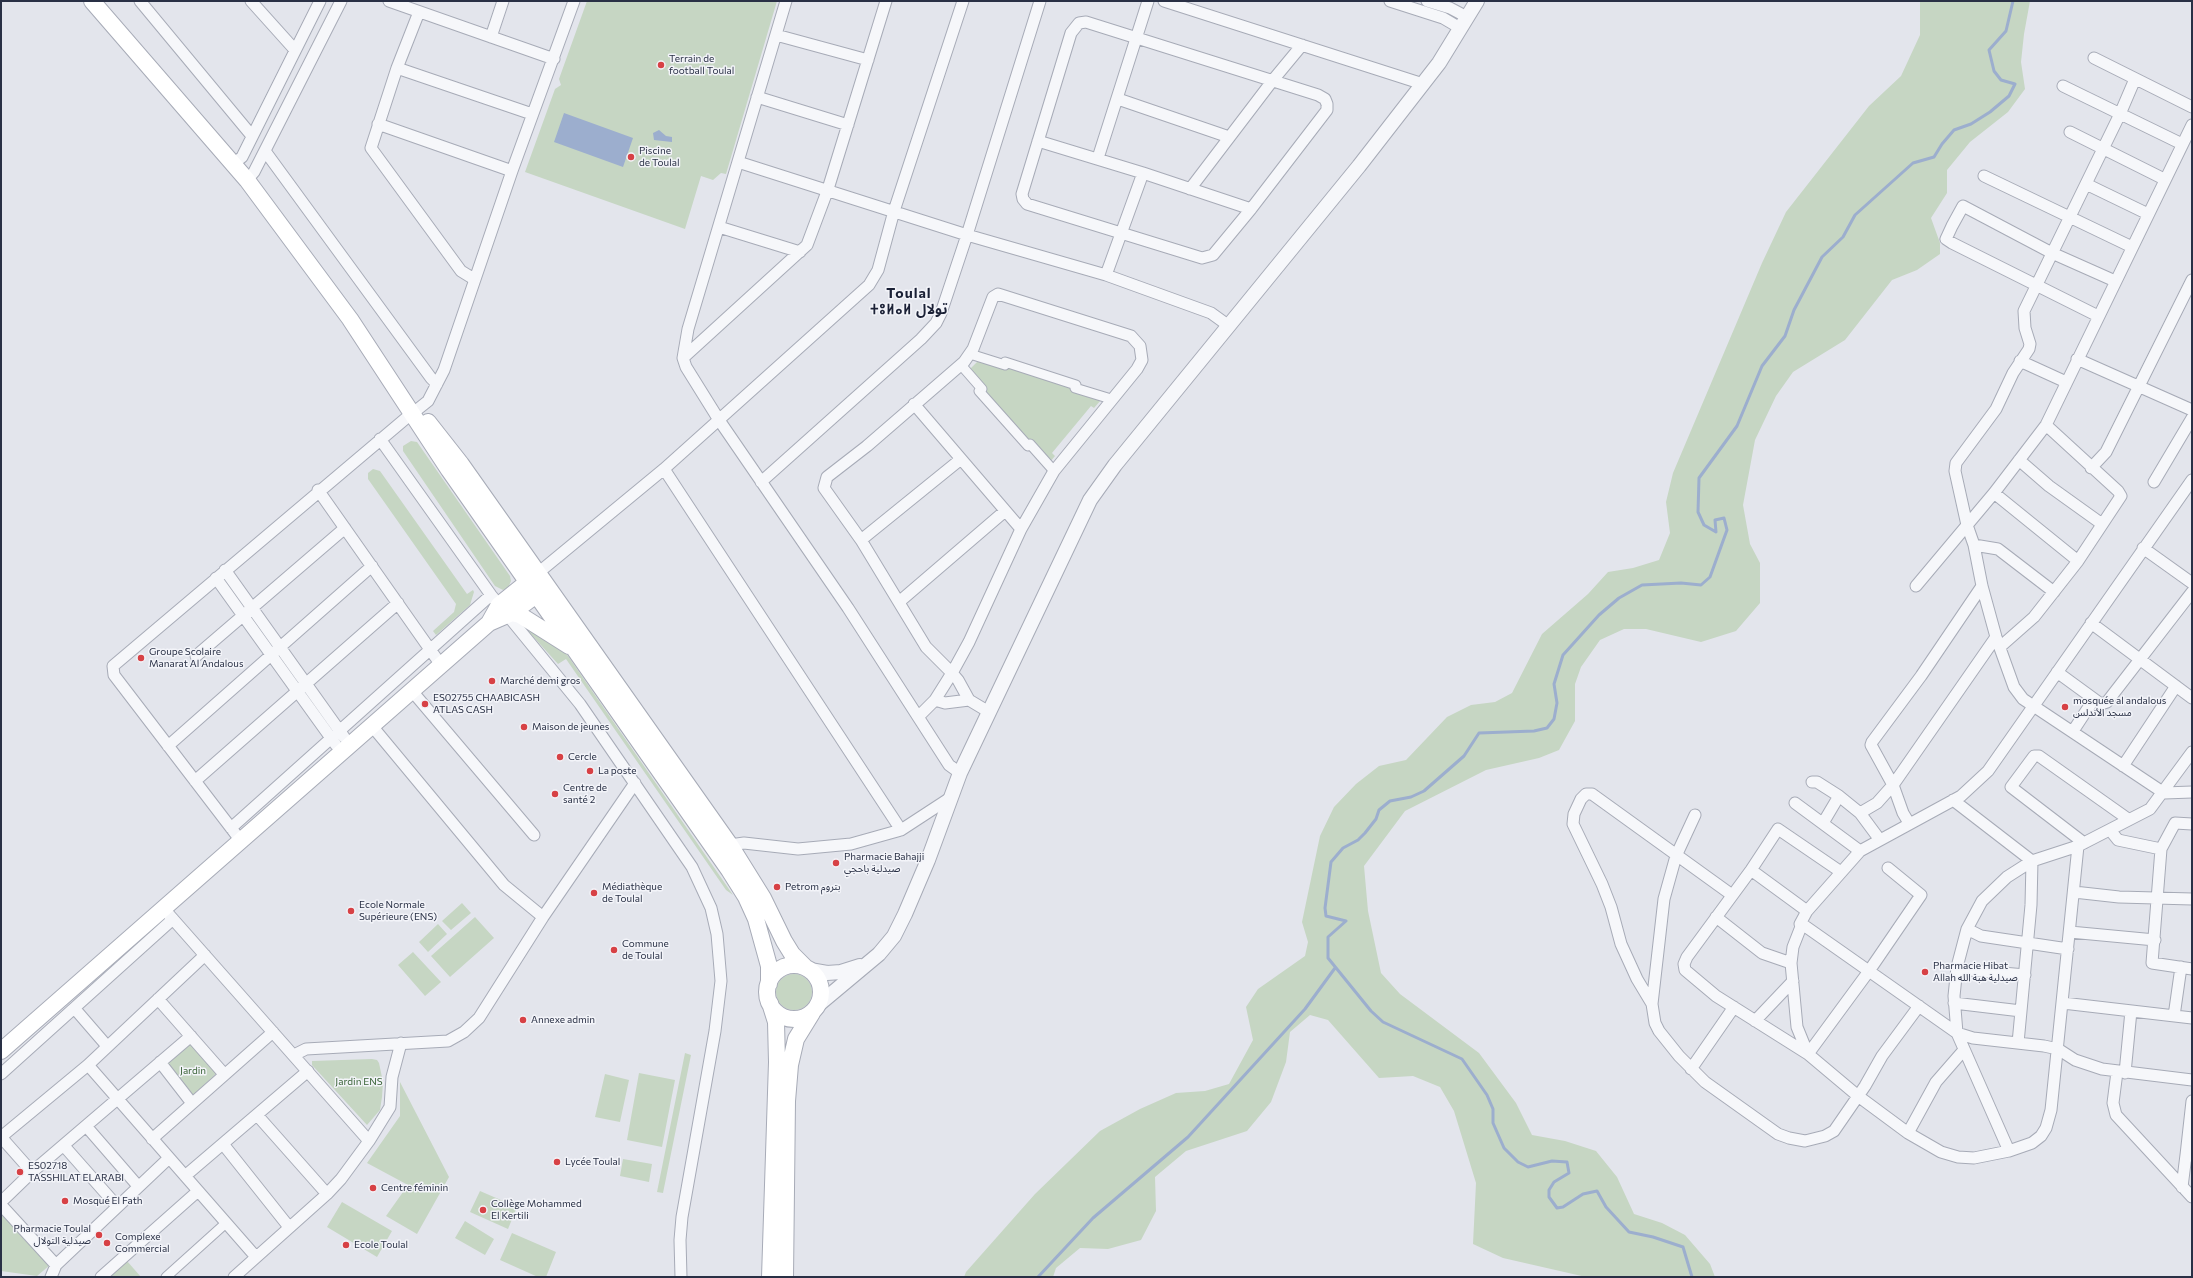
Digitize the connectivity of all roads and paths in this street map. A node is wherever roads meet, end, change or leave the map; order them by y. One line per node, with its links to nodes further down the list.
1 (92, 1): 50 (main road)
2 (140, 1): 42 (street)
3 (251, 1): 24 (street)
4 (320, 1): 24 (street)
5 (341, 1): 47 (street)
6 (389, 1): 18 (street)
7 (503, 1): 21 (street)
8 (574, 1): 26 (street)
9 (786, 1): 20 (street)
10 (886, 1): 27 (street)
11 (963, 1): 60 (street)
12 (1040, 1): 65 (street)
13 (1148, 1): 22 (street)
14 (1164, 1): 23 (street)
15 (1390, 1): 19 (street)
16 (1427, 1): 19 (street)
17 (1477, 1): 19 (street)
18 (419, 12): 21 (street); 28 (street)
19 (1463, 23): 31 (street)
20 (776, 35): 27 (street); 33 (street)
21 (491, 37): 26 (street)
22 (1137, 37): 30 (street); 34 (street); 44 (street)
23 (1302, 45): 30 (street); 31 (street)
24 (295, 50): 42 (street)
25 (2094, 58): 29 (street)
26 (554, 59): 36 (street)
27 (868, 60): 39 (street)
28 (397, 68): 36 (street); 38 (street)
29 (2135, 79): 35 (street); 37 (street)
30 (1272, 80): 43 (street); 59 (street)
31 (1423, 84): 75 (street)
32 (2064, 86): 37 (street)
33 (757, 97): 39 (street); 49 (street)
34 (1118, 99): 43 (street); 48 (street)
35 (2192, 107)
36 (532, 114): 51 (street)
37 (2120, 114): 45 (street); 46 (street)
38 (378, 124): 51 (street); 70 (street)
39 (848, 125): 57 (street)
40 (2192, 125): 45 (street)
41 (2070, 132): 46 (street)
42 (252, 136): 50 (street)
43 (1230, 137): 58 (street)
44 (1038, 141): 48 (street); 64 (street)
45 (2182, 144): 54 (street)
46 (2102, 149): 54 (street); 56 (street)
47 (265, 151): 55 (street); 82 (street)
48 (1098, 158): 52 (street)
49 (738, 162): 57 (street); 63 (street)
50 (234, 164): 55 (main road)
51 (512, 171): 70 (street)
52 (1143, 173): 58 (street); 64 (street)
53 (1984, 176): 62 (street)
54 (2164, 179): 61 (street)
55 (247, 180): 87 (main road)
56 (2086, 184): 61 (street); 62 (street)
57 (828, 189): 60 (street); 67 (street)
58 (1190, 189): 59 (street)
59 (1251, 209): 64 (street)
60 (894, 211): 65 (street); 89 (street)
61 (2148, 214): 66 (street)
62 (2070, 218): 66 (street); 68 (street)
63 (719, 227): 67 (street); 77 (street)
64 (1121, 233): 69 (street)
65 (967, 235): 69 (street); 98 (street)
66 (2132, 247): 72 (street)
67 (800, 252): 77 (street)
68 (2052, 254): 72 (street); 73 (street); 73 (street)
69 (1106, 275): 75 (street)
70 (474, 279): 82 (street)
71 (2192, 280): 83 (street)
72 (2115, 281): 74 (street)
73 (2036, 286): 74 (street); 79 (street)
74 (2098, 316): 78 (street)
75 (1229, 326): 145 (street)
76 (970, 354): 80 (street); 84 (street); 84 (street)
77 (684, 358): 89 (street)
78 (2077, 359): 81 (street); 83 (street)
79 (2020, 361): 81 (street); 104 (street)
80 (961, 365): 85 (street); 96 (street)
81 (2066, 382): 90 (street)
82 (438, 384): 87 (street)
83 (2138, 386): 86 (street); 94 (street)
84 (1111, 399): 96 (street)
85 (914, 404): 92 (street); 107 (street)
86 (2192, 410)
87 (414, 411): 91 (street); 115 (main road)
88 (2192, 418): 99 (street)
89 (719, 420): 95 (street); 98 (street)
90 (2046, 425): 93 (street); 94 (street)
91 (380, 439): 100 (street); 122 (street)
92 (961, 459): 102 (street); 107 (street)
93 (2019, 460): 101 (street); 103 (street)
94 (2091, 468): 103 (street)
95 (664, 469): 115 (street); 172 (street)
96 (1054, 471): 106 (street)
97 (2192, 480): 109 (street)
98 (761, 482): 146 (street)
99 (2154, 482)
100 (318, 490): 105 (street); 112 (street)
101 (1994, 492): 104 (street); 110 (street)
102 (1005, 511): 106 (street); 120 (street)
103 (2102, 524): 110 (street)
104 (1967, 525): 108 (street); 116 (street)
105 (345, 528): 111 (street); 123 (street)
106 (1021, 529): 135 (street)
107 (861, 540): 120 (street)
108 (1974, 545): 117 (street); 118 (street)
109 (2143, 548): 114 (street); 125 (street)
110 (2078, 561): 118 (street)
111 (372, 566): 121 (street); 127 (street)
112 (225, 570): 113 (street); 123 (street)
113 (216, 578): 124 (street); 150 (street)
114 (2192, 583)
115 (537, 584): 122 (main road); 129 (main road); 178 (main road)
116 (1916, 586)
117 (1982, 586): 126 (street); 158 (street)
118 (2054, 592): 126 (street)
119 (2192, 592): 132 (street)
120 (899, 602): 135 (street)
121 (398, 603): 128 (street); 136 (street)
122 (502, 607): 128 (street); 129 (main road); 133 (main road); 157 (street)
123 (252, 608): 124 (street); 127 (street)
124 (243, 616): 130 (street); 131 (street)
125 (2091, 623): 132 (street); 134 (street)
126 (1998, 642): 144 (street); 158 (street)
127 (280, 647): 130 (street); 136 (street)
128 (431, 651): 133 (street); 149 (street)
129 (576, 652): 209 (main road)
130 (271, 655): 138 (street); 150 (street)
131 (196, 656)
132 (2140, 659): 137 (street); 141 (street)
133 (441, 665): 139 (main road)
134 (2057, 672): 141 (street); 144 (street)
135 (952, 673): 142 (street); 143 (street)
136 (306, 684): 138 (street); 149 (street)
137 (2176, 686): 140 (street); 153 (street)
138 (297, 691): 149 (street); 155 (street)
139 (412, 691): 147 (main road); 174 (street)
140 (2192, 698)
141 (2094, 699): 148 (street)
142 (935, 700): 143 (street); 146 (street)
143 (969, 700): 145 (street)
144 (2035, 706): 148 (street); 163 (street)
145 (989, 712): 154 (street)
146 (919, 716): 154 (street)
147 (372, 726): 151 (main road); 192 (street)
148 (2073, 731): 153 (street)
149 (335, 736): 151 (street); 171 (street)
150 (168, 746): 155 (street)
151 (346, 749): 176 (main road)
152 (2192, 752): 160 (street)
153 (2123, 766): 160 (street)
154 (960, 773): 162 (street)
155 (195, 781): 171 (street)
156 (1812, 782): 161 (street)
157 (635, 783): 192 (street); 276 (street)
158 (1893, 785): 165 (street); 169 (street)
159 (2192, 792): 160 (street)
160 (2164, 793): 167 (street)
161 (1839, 796): 165 (street); 168 (street)
162 (950, 798): 172 (street); 202 (street)
163 (1953, 800): 169 (street); 182 (street)
164 (1795, 803): 168 (street)
165 (1860, 813): 175 (street)
166 (1695, 815): 181 (street)
167 (2128, 819): 173 (street); 177 (street)
168 (1823, 823): 180 (street)
169 (1909, 823): 175 (street)
170 (2192, 824): 179 (street)
171 (232, 828): 176 (street)
172 (901, 830): 178 (street)
173 (2110, 830): 177 (street); 179 (street)
174 (534, 835)
175 (1880, 840): 180 (street)
176 (241, 841): 191 (main road)
177 (2081, 844): 182 (street); 186 (street)
178 (730, 846): 204 (main road)
179 (2161, 849): 188 (street)
180 (1860, 851): 185 (street)
181 (1676, 856): 187 (street); 214 (street); 214 (street)
182 (2032, 861): 195 (street); 198 (street)
183 (1888, 868): 206 (street)
184 (1751, 870): 185 (street); 187 (street); 190 (street)
185 (1841, 872): 190 (street)
186 (2074, 892): 188 (street); 196 (street)
187 (1732, 896): 193 (street)
188 (2158, 898): 189 (street); 197 (street)
189 (2192, 899)
190 (1807, 911): 194 (street)
191 (169, 914): 200 (street); 217 (street); 231 (main road)
192 (543, 917): 227 (street)
193 (1716, 917): 201 (street); 216 (street)
194 (1802, 924): 201 (street); 206 (street)
195 (1967, 929): 198 (street); 205 (street)
196 (2070, 932): 197 (street); 199 (street)
197 (2155, 940): 203 (street)
198 (2028, 944): 199 (street); 207 (street)
199 (2068, 949): 211 (street)
200 (205, 955): 210 (street); 224 (street)
201 (1791, 963): 208 (street)
202 (867, 964): 204 (street); 218 (street)
203 (2189, 967): 221 (street)
204 (807, 968): 209 (main road); 218 (main road)
205 (1958, 969): 207 (street); 213 (street)
206 (1869, 971): 215 (street); 233 (street)
207 (2025, 975): 220 (street)
208 (1793, 981): 223 (street); 233 (street)
209 (769, 984): 212 (main road)
210 (158, 999): 226 (street); 229 (street)
211 (2063, 1002): 219 (street); 230 (street)
212 (770, 1003): 218 (main road); 277 (main road)
213 (1954, 1003): 220 (street); 225 (street)
214 (1652, 1004): 237 (street)
215 (1919, 1006): 225 (street); 243 (street)
216 (1734, 1007): 223 (street); 237 (street)
217 (75, 1009): 229 (street); 240 (street)
218 (815, 1009): 278 (main road)
219 (2131, 1010): 221 (street); 239 (street)
220 (2021, 1011): 228 (street)
221 (2174, 1016): 222 (street)
222 (2192, 1018)
223 (1755, 1021): 233 (street)
224 (273, 1032): 234 (street); 241 (street)
225 (1957, 1033): 228 (street); 232 (street)
226 (192, 1036): 235 (street); 241 (street)
227 (401, 1043): 234 (street); 252 (street)
228 (2018, 1043): 230 (street)
229 (107, 1046): 236 (street)
230 (2058, 1049): 239 (street); 255 (street)
231 (1, 1051)
232 (1963, 1051): 249 (street); 255 (street)
233 (1808, 1054): 243 (street)
234 (294, 1056): 238 (street)
235 (160, 1062): 244 (street); 246 (street)
236 (88, 1065): 244 (street); 250 (street)
237 (1691, 1069): 243 (street)
238 (308, 1071): 247 (street); 252 (street)
239 (2121, 1072): 242 (street); 261 (street)
240 (1, 1074)
241 (224, 1074): 246 (street)
242 (2192, 1080)
243 (1858, 1096): 249 (street)
244 (117, 1099): 248 (street); 251 (street)
245 (2192, 1101): 256 (street)
246 (191, 1102): 251 (street)
247 (257, 1115): 253 (street); 263 (street)
248 (86, 1126): 254 (street); 260 (street)
249 (1908, 1133): 255 (street)
250 (1, 1137): 258 (street)
251 (152, 1139): 257 (street)
252 (369, 1141): 263 (street)
253 (223, 1144): 259 (street); 269 (street)
254 (64, 1146): 258 (street); 267 (street)
255 (2009, 1151)
256 (2189, 1155): 261 (street)
257 (169, 1158): 259 (street); 260 (street)
258 (32, 1172): 265 (street)
259 (185, 1176): 262 (street)
260 (138, 1186): 267 (street)
261 (2182, 1186): 264 (street)
262 (198, 1191): 268 (street); 273 (street)
263 (327, 1194): 269 (street)
264 (2192, 1197)
265 (1, 1202)
266 (1, 1205): 271 (street)
267 (117, 1206): 271 (street)
268 (226, 1223): 270 (street); 274 (street)
269 (289, 1227): 270 (street)
270 (256, 1257): 275 (street)
271 (56, 1265): 272 (street)
272 (51, 1277)
273 (101, 1277)
274 (166, 1277)
275 (234, 1277)
276 (681, 1277)
277 (770, 1277)
278 (785, 1277)

